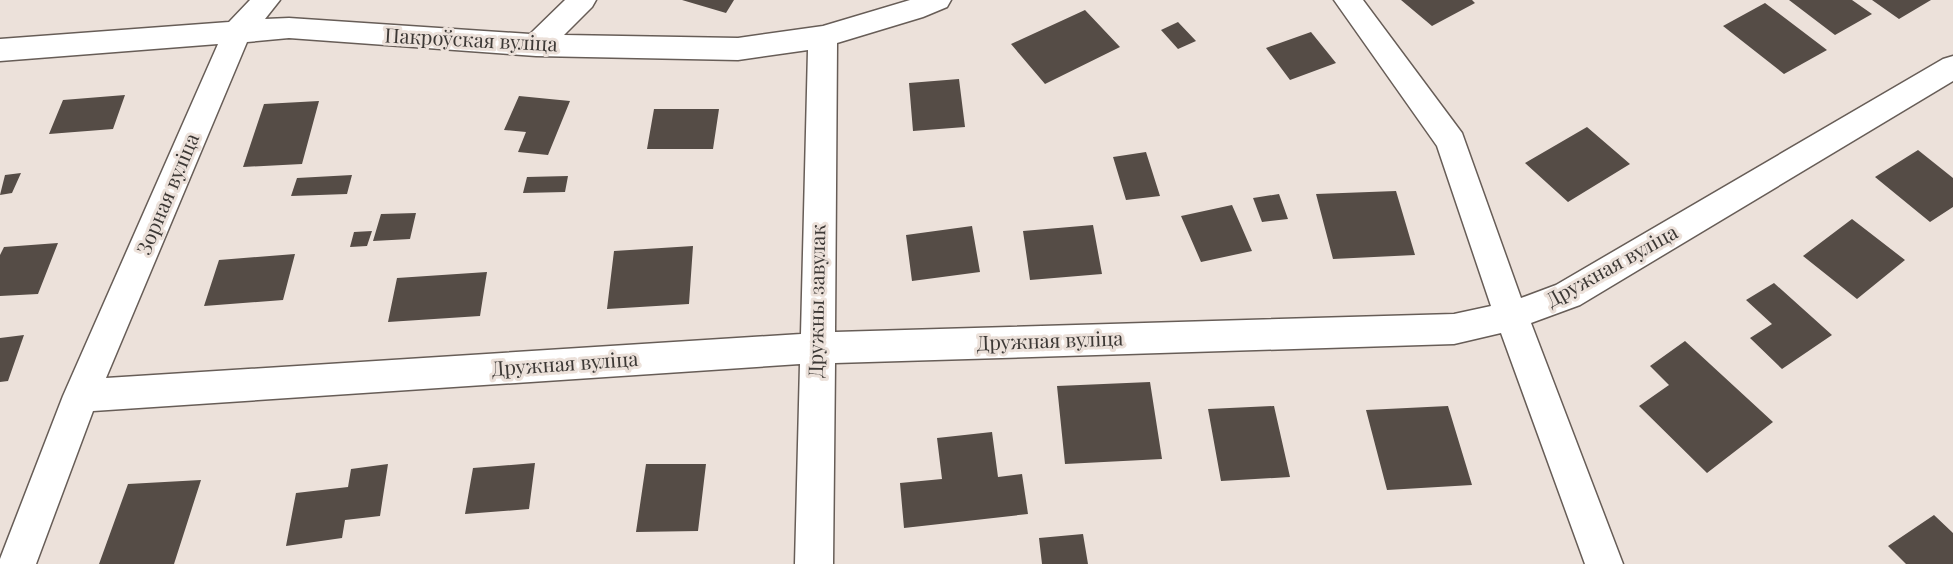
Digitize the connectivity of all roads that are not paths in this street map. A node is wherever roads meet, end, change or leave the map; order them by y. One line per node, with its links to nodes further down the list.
1 (266, 0): 5 (street, Зорная вуліца)
2 (582, 0): 7 (street)
3 (937, 0): 6 (street, Пакроўская вуліца)
4 (1348, 0): 10 (street)
5 (237, 32): 7 (street, Пакроўская вуліца); 8 (street, Пакроўская вуліца); 12 (street, Зорная вуліца)
6 (823, 37): 7 (street, Пакроўская вуліца); 11 (street, Дружны завулак)
7 (536, 45)
8 (0, 50)
9 (1953, 67): 10 (street, Дружная вуліца)
10 (1511, 316): 11 (street, Дружная вуліца); 15 (street)
11 (816, 348): 12 (street, Дружная вуліца); 14 (street, Дружны завулак)
12 (81, 396): 13 (street, Зорная вуліца)
13 (17, 564)
14 (814, 564)
15 (1604, 564)

